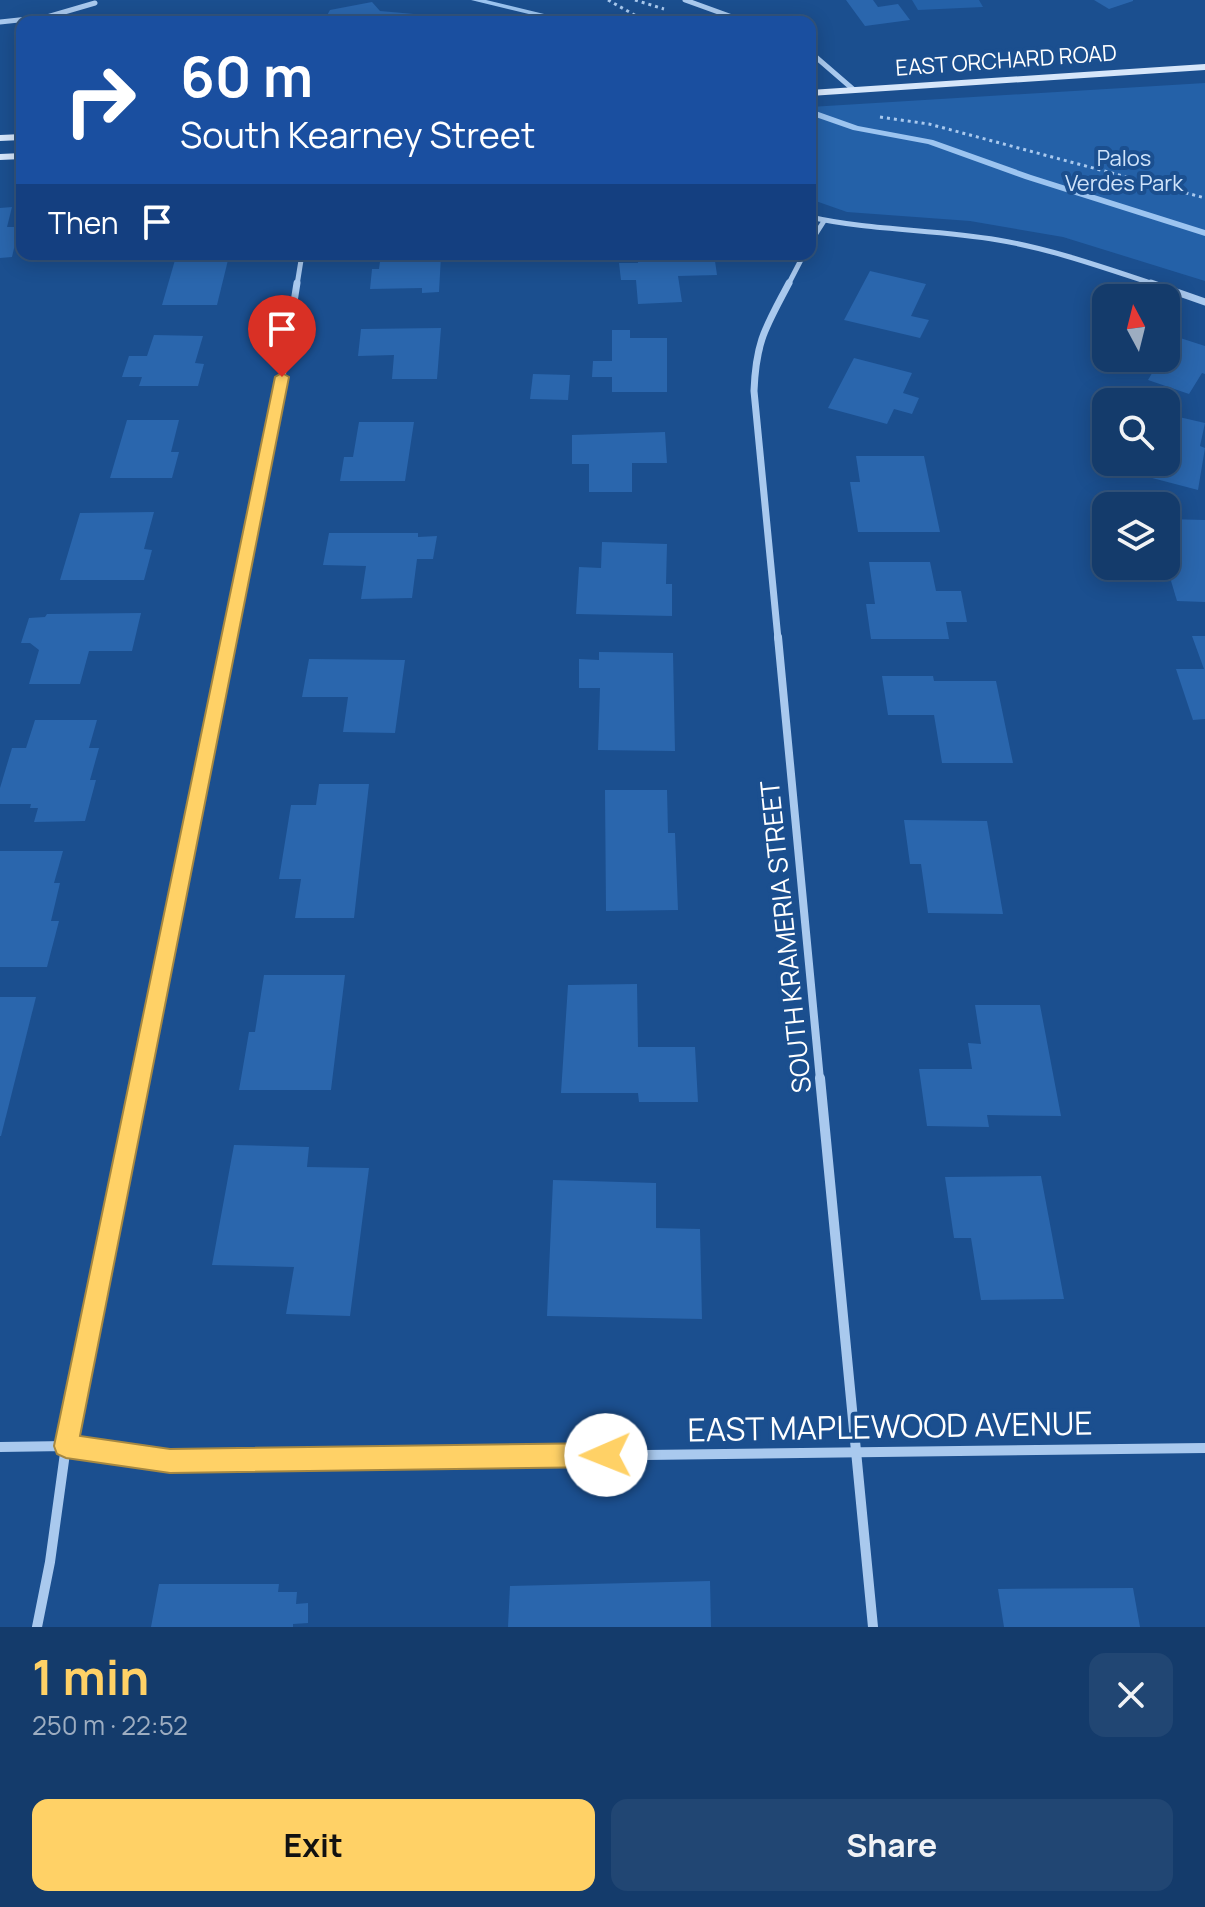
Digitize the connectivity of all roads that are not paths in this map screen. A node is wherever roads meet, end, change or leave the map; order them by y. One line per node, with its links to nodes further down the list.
1 (685, 0): 4 (street)
2 (95, 3): 3 (street)
3 (50, 16)
4 (729, 16)
5 (816, 57): 7 (street)
6 (1205, 67): 7 (main road, EAST ORCHARD ROAD)
7 (854, 90): 8 (main road, EAST ORCHARD ROAD)
8 (816, 93)
9 (816, 219): 10 (street)
10 (824, 221): 11 (street); 14 (street)
11 (816, 234)
12 (301, 260): 15 (street)
13 (801, 260): 18 (street, SOUTH KRAMERIA STREET)
14 (1205, 302)
15 (66, 1446): 16 (street, EAST MAPLEWOOD AVENUE); 18 (street, EAST MAPLEWOOD AVENUE); 19 (street)
16 (0, 1447)
17 (1205, 1448): 18 (street, EAST MAPLEWOOD AVENUE)
18 (855, 1452): 20 (street, SOUTH KRAMERIA STREET)
19 (37, 1627)
20 (873, 1627)

